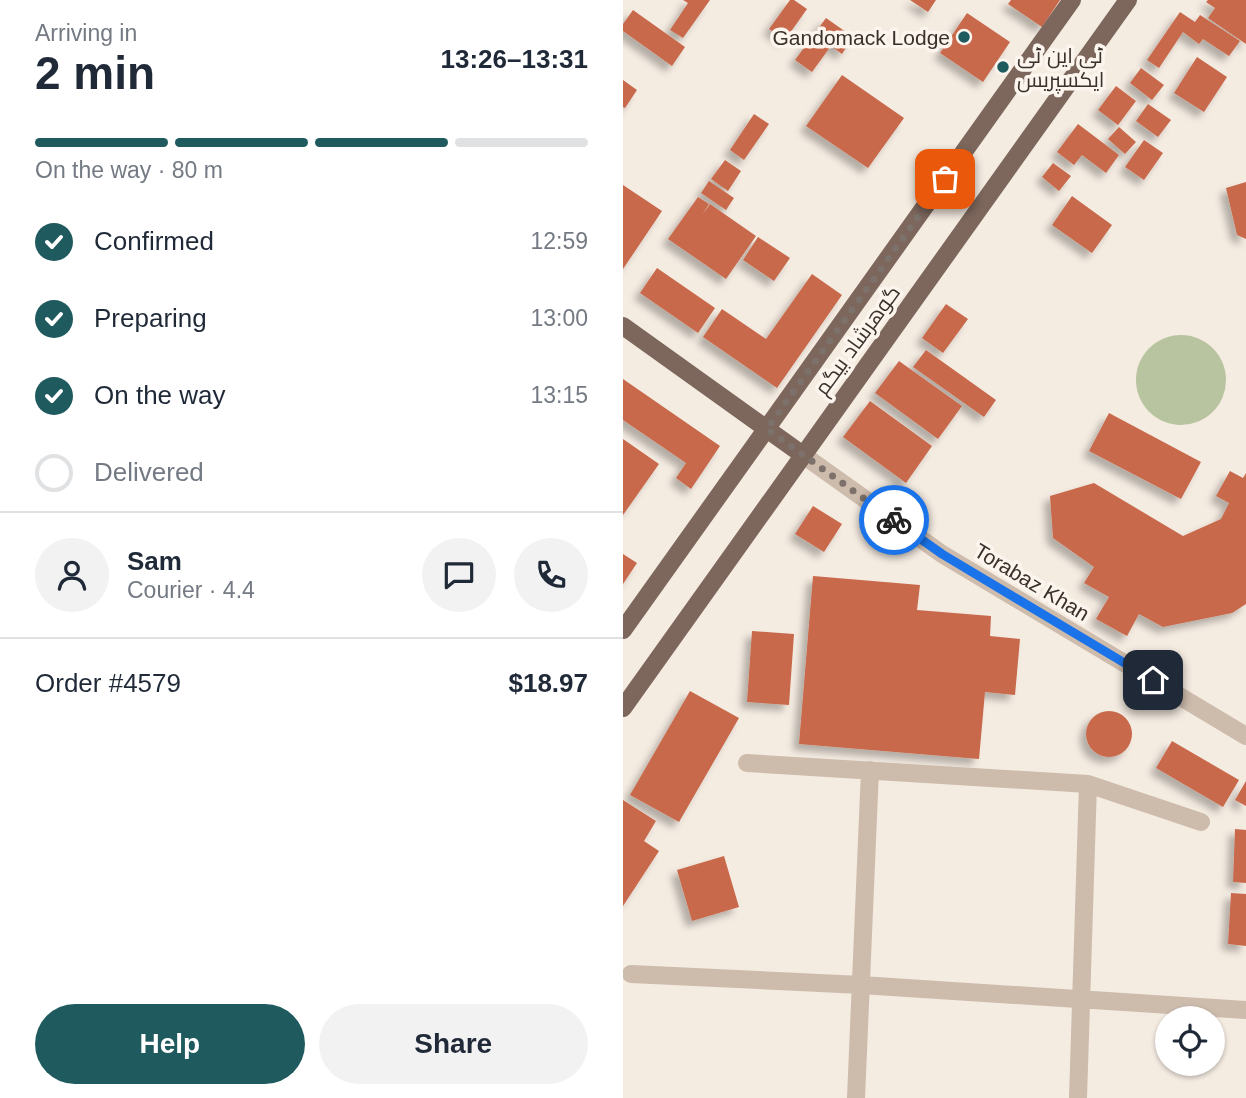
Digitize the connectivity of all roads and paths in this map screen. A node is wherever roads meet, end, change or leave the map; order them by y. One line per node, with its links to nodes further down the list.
1 (1072, 0): 4 (main road, گوهرشاد بیگم)
2 (1128, 0): 5 (main road, گوهرشاد بیگم)
3 (623, 326): 4 (main road)
4 (767, 429): 5 (main road); 6 (main road, گوهرشاد بیگم)
5 (803, 455): 7 (main road, گوهرشاد بیگم); 8 (street, Torabaz Khan)
6 (623, 630)
7 (623, 708)
8 (1246, 736)
9 (747, 763): 10 (street)
10 (870, 770): 11 (street); 14 (street)
11 (1089, 783): 12 (street); 15 (street)
12 (1201, 822)
13 (631, 974): 14 (street)
14 (861, 985): 15 (street); 17 (street)
15 (1081, 999): 16 (street); 18 (street)
16 (1246, 1010)
17 (856, 1098)
18 (1078, 1098)

